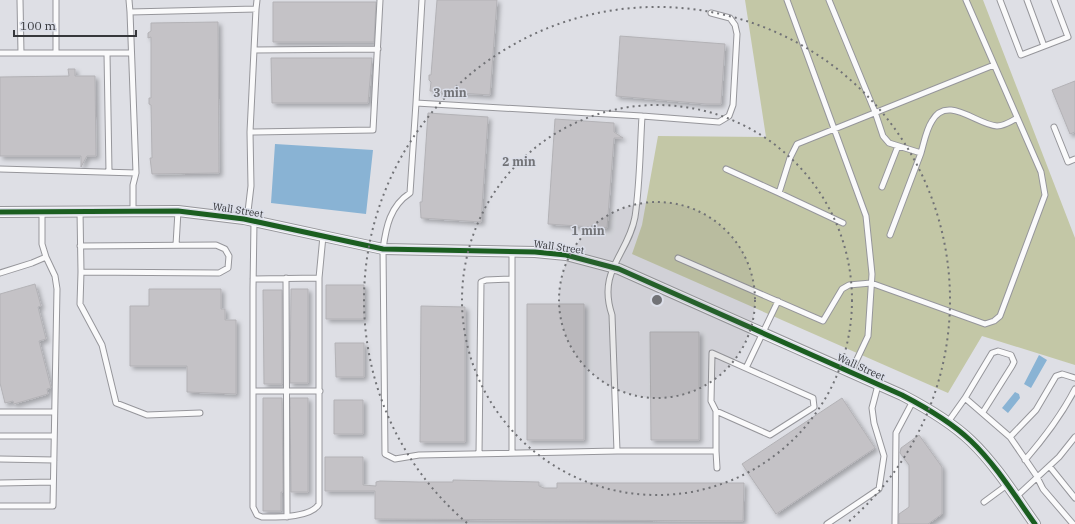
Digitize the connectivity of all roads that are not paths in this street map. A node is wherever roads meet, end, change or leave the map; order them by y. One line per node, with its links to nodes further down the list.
1 (20, 0): 20 (lane)
2 (56, 0): 21 (lane)
3 (130, 0): 14 (lane)
4 (257, 0): 13 (lane)
5 (380, 0): 17 (lane)
6 (422, 0): 25 (lane)
7 (786, 0): 30 (lane)
8 (829, 0): 26 (lane)
9 (966, 0): 24 (lane)
10 (1000, 0): 16 (lane)
11 (1027, 0): 16 (lane)
12 (1054, 0): 16 (lane)
13 (256, 9): 14 (lane); 18 (lane)
14 (130, 12): 23 (lane)
15 (711, 13): 27 (lane)
16 (1044, 46)
17 (378, 49): 18 (lane); 31 (lane)
18 (254, 50): 31 (lane)
19 (0, 53): 20 (lane)
20 (21, 53): 21 (lane)
21 (56, 53): 22 (lane)
22 (107, 53): 23 (lane); 37 (lane)
23 (131, 53): 38 (lane)
24 (994, 64): 26 (lane); 28 (lane)
25 (416, 103): 27 (lane); 52 (lane)
26 (875, 112): 30 (lane); 32 (lane)
27 (642, 116): 56 (lane)
28 (1018, 118): 33 (lane); 63 (lane)
29 (1054, 127): 34 (lane)
30 (834, 128): 40 (lane); 63 (lane)
31 (250, 132): 46 (lane)
32 (898, 146): 33 (lane); 39 (lane)
33 (921, 153): 48 (lane)
34 (1075, 159)
35 (0, 169): 37 (lane)
36 (726, 169): 40 (lane)
37 (109, 172): 38 (lane)
38 (136, 173): 43 (lane)
39 (882, 187)
40 (779, 193): 47 (lane)
41 (42, 211): 42 (street, Wall Street); 45 (street, Wall Street); 54 (lane)
42 (80, 211): 43 (street, Wall Street); 51 (lane)
43 (133, 211): 44 (street, Wall Street)
44 (178, 211): 46 (street, Wall Street); 50 (lane)
45 (0, 212)
46 (250, 221): 49 (street, Wall Street); 61 (lane)
47 (843, 223)
48 (890, 235)
49 (323, 236): 52 (street, Wall Street); 60 (lane)
50 (176, 245): 51 (lane); 57 (lane)
51 (80, 246): 57 (lane)
52 (383, 249): 53 (street, Wall Street); 89 (lane)
53 (512, 251): 56 (street, Wall Street); 62 (lane)
54 (46, 256): 58 (lane); 78 (lane)
55 (678, 258): 64 (lane)
56 (613, 267): 65 (street, Wall Street); 86 (lane)
57 (81, 272): 80 (lane)
58 (0, 273)
59 (286, 278): 60 (lane); 61 (lane); 72 (lane)
60 (319, 278): 73 (lane)
61 (253, 279): 71 (lane)
62 (512, 279): 88 (lane); 89 (lane)
63 (871, 283): 64 (lane); 67 (lane)
64 (778, 301): 65 (lane)
65 (764, 333): 66 (lane); 67 (street, Wall Street)
66 (746, 368): 76 (lane); 76 (lane)
67 (851, 372): 69 (street, Wall Street)
68 (1075, 378): 84 (lane)
69 (878, 385): 75 (street, Wall Street); 104 (lane)
70 (1075, 389): 92 (lane)
71 (253, 391): 72 (lane); 103 (lane)
72 (287, 391): 73 (lane); 103 (lane)
73 (320, 391): 103 (lane)
74 (965, 398): 79 (lane); 79 (lane); 81 (lane)
75 (913, 401): 81 (street, Wall Street); 105 (lane)
76 (716, 411): 87 (lane)
77 (0, 412): 78 (lane)
78 (54, 412): 83 (lane)
79 (983, 412): 84 (lane)
80 (200, 413)
81 (948, 422): 98 (street, Wall Street)
82 (0, 436): 83 (lane)
83 (54, 436): 91 (lane)
84 (1010, 437): 92 (lane)
85 (1075, 437): 93 (lane)
86 (617, 451): 87 (lane); 88 (lane)
87 (716, 451): 94 (lane)
88 (512, 453): 89 (lane)
89 (479, 454)
90 (0, 459): 91 (lane)
91 (54, 460): 96 (lane)
92 (1025, 460): 95 (lane)
93 (1050, 467): 95 (lane); 100 (lane)
94 (717, 468)
95 (1038, 479): 99 (lane); 107 (lane)
96 (53, 482): 97 (lane); 102 (lane)
97 (0, 483)
98 (1007, 485): 99 (street, Wall Street); 101 (lane)
99 (1016, 498): 106 (street, Wall Street)
100 (1075, 498)
101 (984, 502)
102 (0, 506)
103 (287, 517)
104 (827, 524)
105 (895, 524)
106 (1035, 524)
107 (1073, 524)

